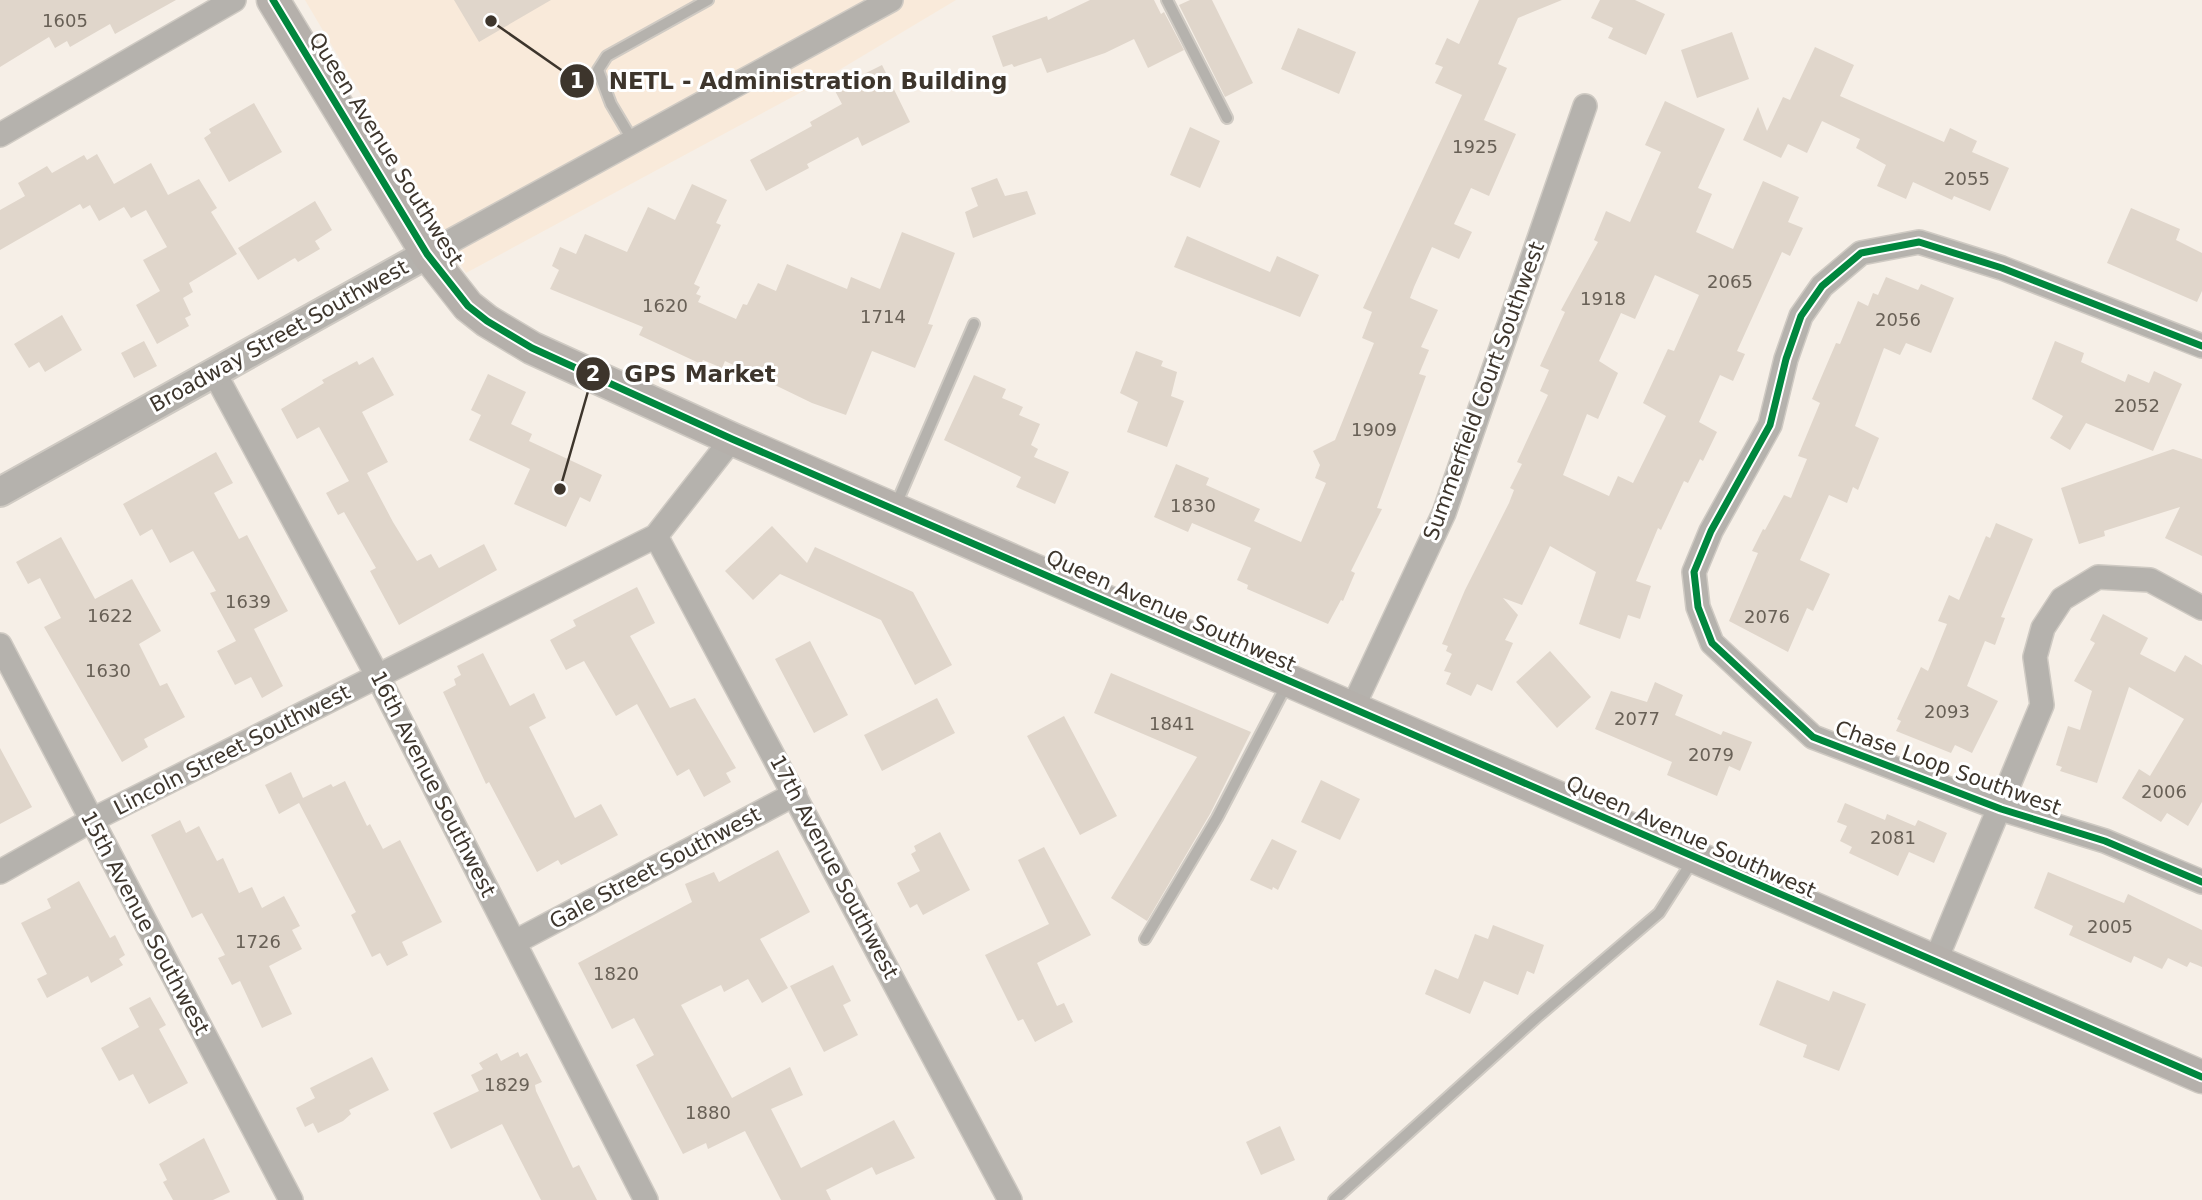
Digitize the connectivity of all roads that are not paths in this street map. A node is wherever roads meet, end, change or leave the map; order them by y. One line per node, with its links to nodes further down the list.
1 (234, 0): 8 (street)
2 (273, 0): 10 (main road, Queen Avenue Southwest)
3 (708, 0): 9 (lane)
4 (891, 0): 9 (street, Broadway Street Southwest)
5 (1167, 0): 7 (lane)
6 (1584, 106): 22 (street, Summerfield Court Southwest)
7 (1227, 118)
8 (0, 135)
9 (633, 141): 10 (street, Broadway Street Southwest)
10 (427, 254): 13 (street, Broadway Street Southwest); 14 (main road, Queen Avenue Southwest)
11 (974, 324): 16 (lane)
12 (2202, 346): 24 (street, Chase Loop Southwest)
13 (214, 372): 15 (street, Broadway Street Southwest); 20 (street, 16th Avenue Southwest)
14 (732, 439): 16 (main road, Queen Avenue Southwest); 17 (street, Lincoln Street Southwest)
15 (0, 492)
16 (894, 509): 21 (main road, Queen Avenue Southwest)
17 (656, 536): 20 (street, Lincoln Street Southwest); 23 (street, 17th Avenue Southwest)
18 (2202, 608): 24 (street)
19 (0, 645): 25 (street, 15th Avenue Southwest)
20 (378, 677): 25 (street, Lincoln Street Southwest); 30 (street, 16th Avenue Southwest)
21 (1289, 681): 22 (main road, Queen Avenue Southwest); 29 (lane)
22 (1352, 709): 26 (main road, Queen Avenue Southwest)
23 (795, 794): 30 (street, Gale Street Southwest); 35 (street, 17th Avenue Southwest)
24 (2001, 809): 28 (street, Chase Loop Southwest); 31 (street)
25 (92, 820): 27 (street, Lincoln Street Southwest); 33 (street, 15th Avenue Southwest)
26 (1695, 858): 31 (main road, Queen Avenue Southwest); 36 (lane)
27 (0, 872)
28 (2202, 883)
29 (1145, 939)
30 (515, 942): 34 (street, 16th Avenue Southwest)
31 (1935, 962): 32 (main road, Queen Avenue Southwest)
32 (2202, 1077)
33 (290, 1200)
34 (646, 1200)
35 (1010, 1200)
36 (1334, 1200)

